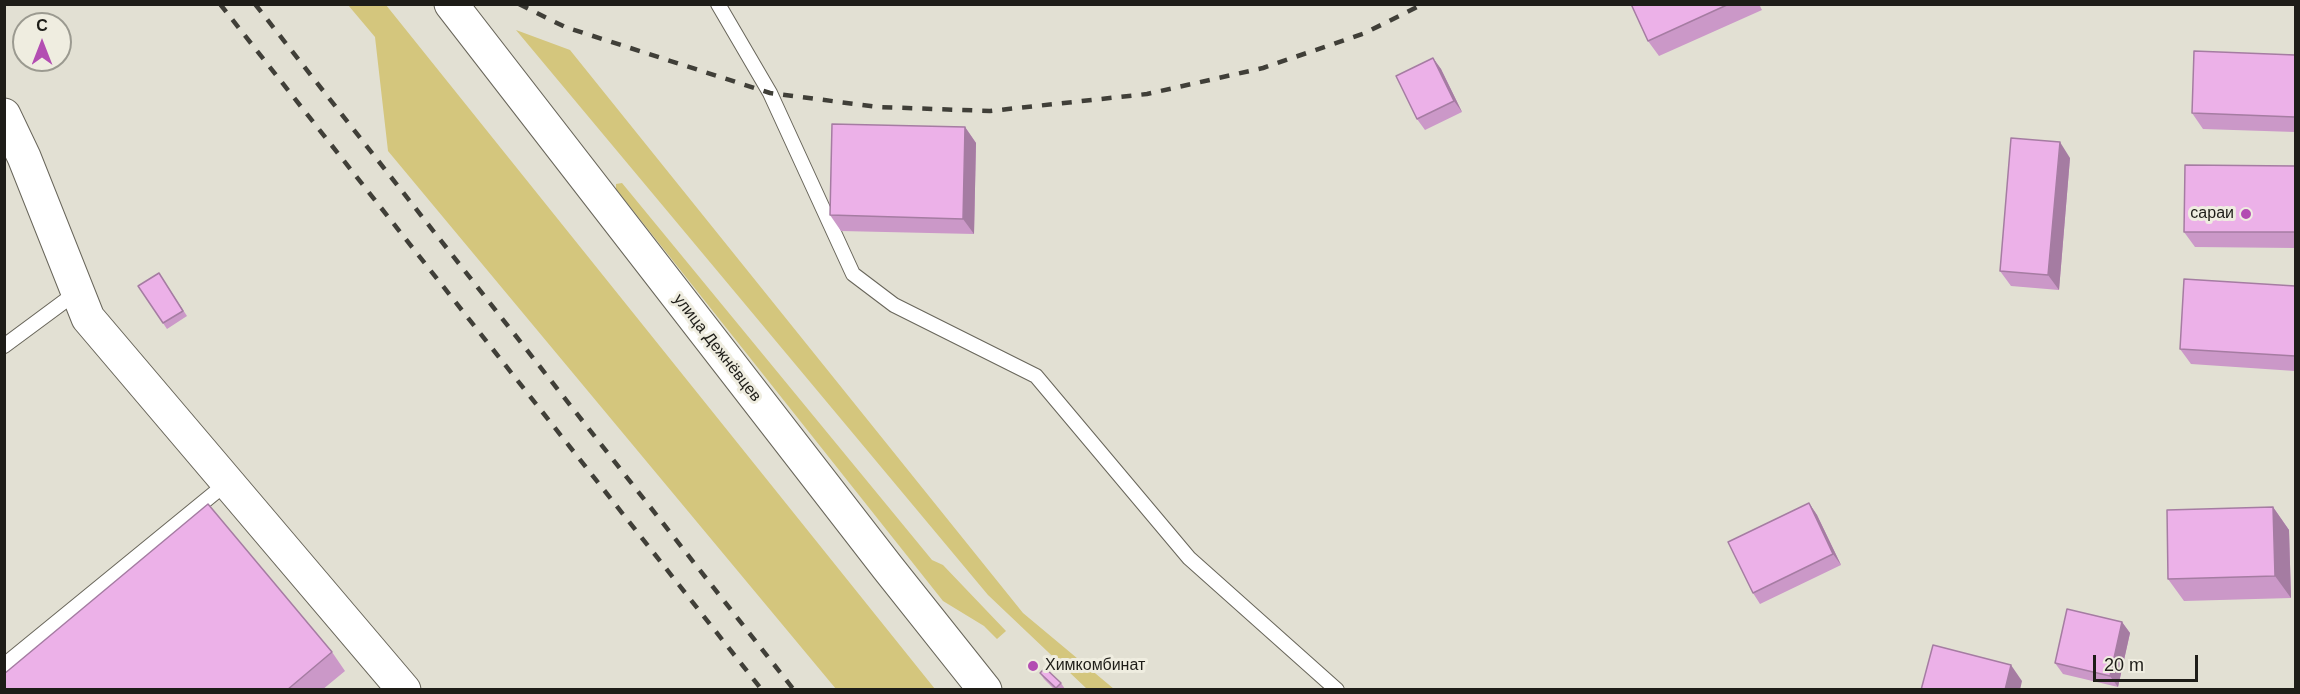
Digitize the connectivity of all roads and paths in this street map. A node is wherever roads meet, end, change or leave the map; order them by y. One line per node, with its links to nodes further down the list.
1 (451, 4): 9 (main road, улица Дежнёвцев)
2 (718, 4): 10 (lane)
3 (4, 114): 4 (main road)
4 (77, 292): 5 (lane); 6 (main road)
5 (4, 346)
6 (228, 482): 7 (lane); 8 (main road)
7 (4, 665)
8 (404, 690)
9 (985, 690)
10 (1337, 690)

